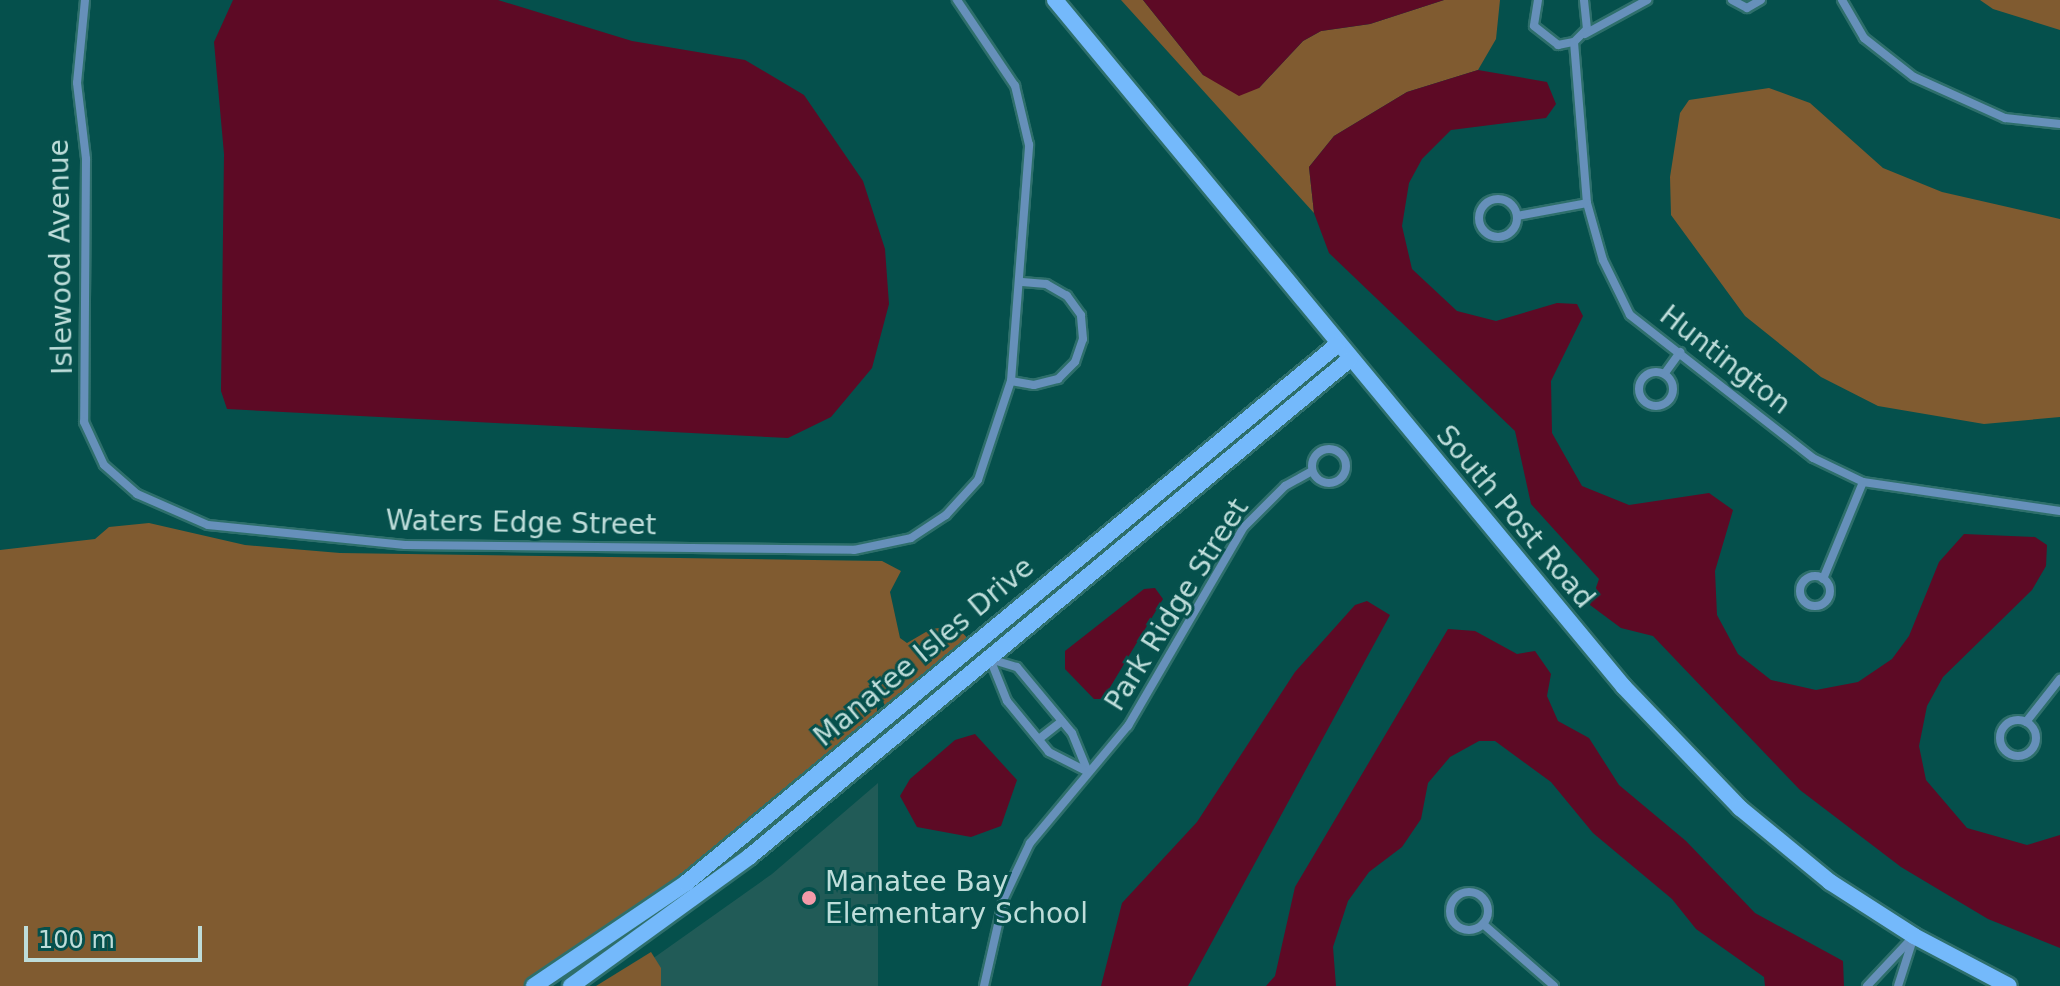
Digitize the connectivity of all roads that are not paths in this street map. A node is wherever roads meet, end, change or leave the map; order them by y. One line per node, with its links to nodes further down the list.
1 (85, 0): 23 (street, Islewood Avenue)
2 (957, 0): 15 (street)
3 (1055, 0): 16 (street, South Post Road)
4 (1538, 0): 11 (street)
5 (1584, 0): 10 (street)
6 (1647, 0): 10 (street)
7 (1732, 0): 8 (street)
8 (1761, 0)
9 (1842, 0): 12 (street)
10 (1584, 34): 11 (street)
11 (1574, 42): 13 (street, Huntington)
12 (2060, 124)
13 (1587, 203): 14 (street); 17 (street, Huntington)
14 (1517, 216): 14 (street)
15 (1022, 282): 20 (street); 20 (street)
16 (1337, 345): 18 (street, South Post Road); 26 (street, Manatee Isles Drive)
17 (1680, 352): 19 (street); 22 (street, Huntington)
18 (1349, 360): 27 (street, Manatee Isles Drive); 36 (street, South Post Road)
19 (1665, 373): 19 (street)
20 (1011, 381): 23 (street, Waters Edge Street)
21 (1312, 471): 21 (street, Park Ridge Street); 32 (street, Park Ridge Street)
22 (1863, 482): 24 (street, Huntington); 25 (street)
23 (137, 494)
24 (2060, 511)
25 (1823, 579)
26 (974, 645): 27 (street); 33 (street, Manatee Isles Drive)
27 (990, 659): 29 (street, Park Ridge Street); 31 (street); 34 (street, Manatee Isles Drive)
28 (2060, 679): 30 (street)
29 (1062, 721): 31 (street); 32 (street, Park Ridge Street)
30 (2026, 722): 30 (street)
31 (1039, 739): 32 (street)
32 (1088, 772): 40 (street, Park Ridge Street)
33 (749, 832): 34 (street); 38 (street, Manatee Isles Drive)
34 (761, 846): 39 (street, Manatee Isles Drive)
35 (1483, 924): 35 (street); 41 (street)
36 (1914, 936): 37 (street); 44 (street); 45 (street, South Post Road)
37 (1882, 965): 42 (street); 43 (street)
38 (534, 986)
39 (571, 986)
40 (984, 986)
41 (1554, 986)
42 (1867, 986)
43 (1874, 986)
44 (1898, 986)
45 (2009, 986)

